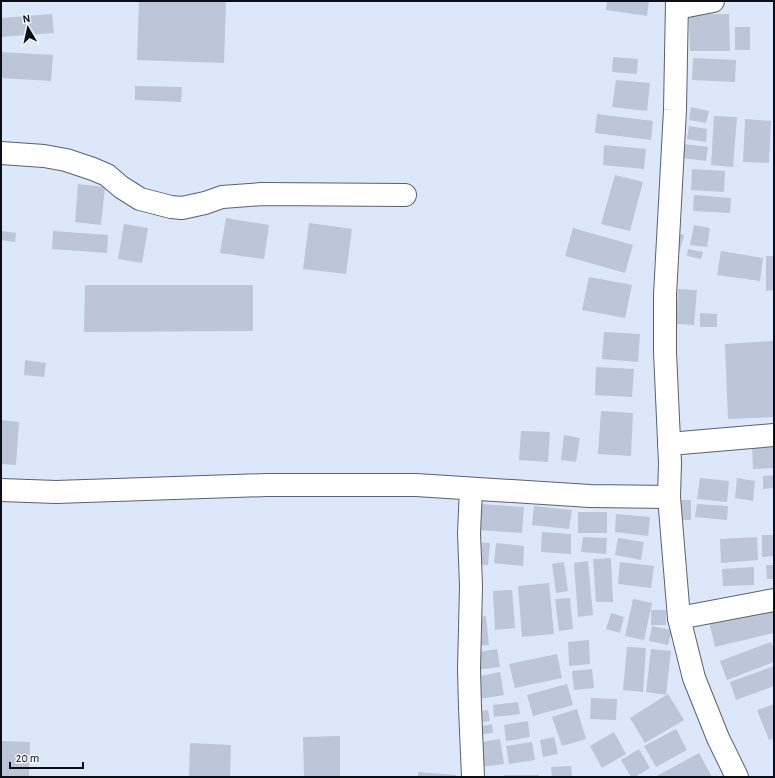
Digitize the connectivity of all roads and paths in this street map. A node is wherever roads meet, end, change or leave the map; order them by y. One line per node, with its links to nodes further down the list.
1 (713, 1): 2 (street)
2 (677, 5): 6 (street)
3 (1, 153): 4 (street)
4 (405, 196)
5 (774, 435): 6 (street)
6 (669, 444): 9 (street)
7 (471, 488): 8 (street); 9 (street); 12 (street)
8 (1, 490)
9 (669, 497): 11 (street)
10 (774, 600): 11 (street)
11 (679, 618): 13 (street)
12 (473, 777)
13 (737, 777)

